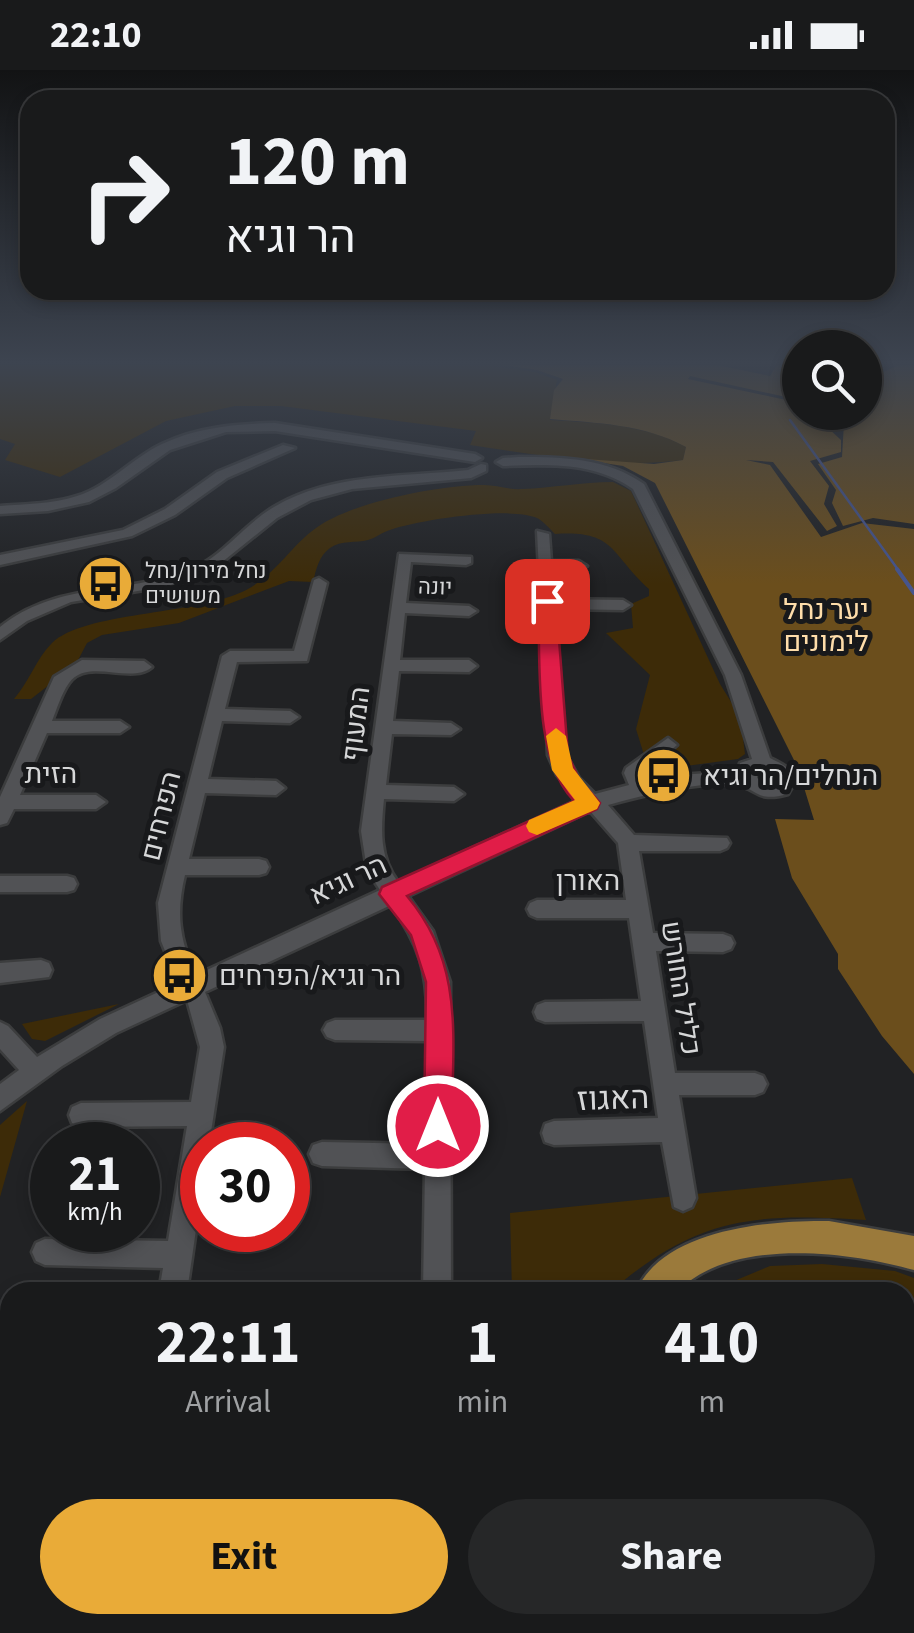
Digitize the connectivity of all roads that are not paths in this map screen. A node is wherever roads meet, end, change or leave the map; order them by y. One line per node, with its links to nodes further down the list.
1 (194, 438): 5 (street)
2 (337, 438): 4 (street)
3 (288, 448): 7 (street)
4 (478, 463): 16 (street); 27 (street)
5 (0, 510)
6 (542, 534): 9 (street)
7 (0, 560)
8 (466, 560): 14 (street, המעוף)
9 (544, 565): 10 (street); 12 (street)
10 (579, 566)
11 (319, 583): 20 (street, הפרחים)
12 (547, 604): 13 (street); 35 (street)
13 (624, 605)
14 (398, 608): 15 (street, יונה); 17 (street, המעוף)
15 (469, 611)
16 (0, 635)
17 (391, 665): 18 (street); 24 (street, המעוף)
18 (469, 666)
19 (144, 667): 22 (street)
20 (215, 715): 21 (street); 29 (street, הפרחים)
21 (290, 717)
22 (38, 727): 23 (street); 36 (street)
23 (120, 727)
24 (384, 727): 25 (street); 32 (street, המעוף)
25 (451, 729)
26 (668, 745): 31 (street)
27 (762, 762): 28 (street); 28 (street)
28 (745, 777): 31 (street, הר וגיא)
29 (197, 786): 30 (street); 39 (street, הפרחים)
30 (276, 788)
31 (640, 788): 35 (street, הר וגיא)
32 (376, 792): 33 (street); 43 (street, המעוף)
33 (454, 794)
34 (96, 802): 36 (street, הזית)
35 (590, 803): 37 (street); 43 (street, הר וגיא)
36 (3, 810)
37 (628, 843): 38 (street); 45 (street, כליל החורש)
38 (720, 844)
39 (177, 866): 40 (street); 50 (street, הפרחים)
40 (259, 867)
41 (0, 884): 42 (street)
42 (67, 884)
43 (391, 894): 50 (street, הר וגיא); 54 (street, המעוף)
44 (537, 909): 45 (street, האורן)
45 (638, 909): 46 (street, כליל החורש)
46 (643, 942): 47 (street); 51 (street, כליל החורש)
47 (724, 943)
48 (41, 970): 49 (street)
49 (0, 973)
50 (190, 988): 56 (street, הר וגיא); 60 (street, הפרחים)
51 (654, 1011): 52 (street); 57 (street, כליל החורש)
52 (545, 1012)
53 (334, 1030): 54 (street)
54 (438, 1032): 65 (street, המעוף)
55 (0, 1033): 56 (street)
56 (36, 1071): 59 (street, הר וגיא)
57 (665, 1084): 58 (street); 62 (street, כליל החורש)
58 (756, 1084)
59 (0, 1099)
60 (203, 1114): 61 (street); 69 (street, הפרחים)
61 (81, 1115)
62 (673, 1130): 63 (street, האגוז); 66 (street, כליל החורש)
63 (554, 1133)
64 (322, 1154): 65 (street)
65 (438, 1157): 71 (street, המעוף)
66 (683, 1198)
67 (45, 1252): 69 (street)
68 (914, 1253): 72 (main road)
69 (180, 1255): 70 (street, הפרחים)
70 (175, 1282)
71 (436, 1282)
72 (663, 1282)

